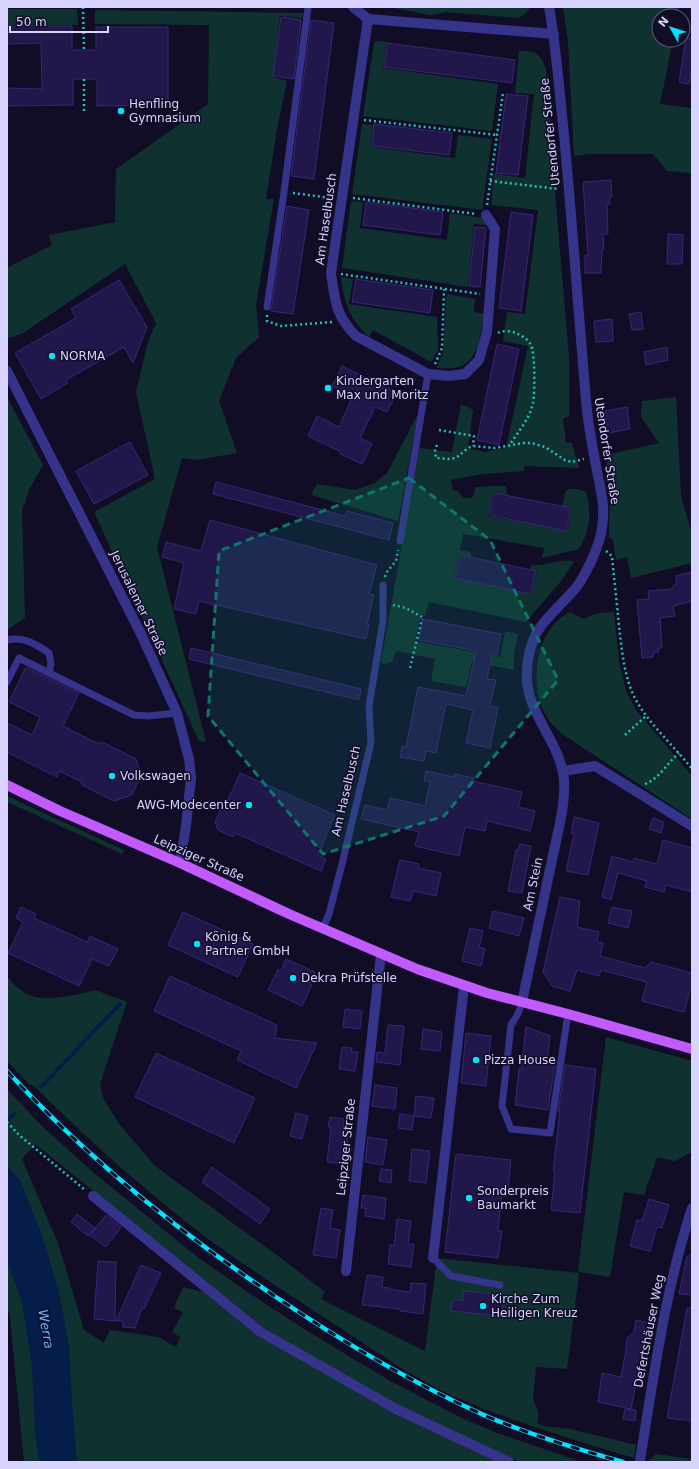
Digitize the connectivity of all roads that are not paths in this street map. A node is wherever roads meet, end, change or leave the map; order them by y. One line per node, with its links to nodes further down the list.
1 (308, 7): 7 (lane)
2 (353, 7): 4 (street)
3 (549, 7): 5 (street, Utendorfer Straße)
4 (368, 18): 5 (street); 9 (street, Am Haselbusch)
5 (554, 34): 16 (street, Utendorfer Straße)
6 (486, 215): 9 (street, Am Haselbusch)
7 (267, 307)
8 (7, 371): 15 (street, Jerusalemer Straße)
9 (428, 374): 10 (lane)
10 (400, 541)
11 (383, 585): 20 (lane, Am Haselbusch)
12 (7, 640): 13 (lane)
13 (49, 673): 14 (lane); 15 (lane)
14 (7, 682)
15 (177, 713): 19 (street, Jerusalemer Straße)
16 (563, 771): 18 (street); 23 (street, Am Stein)
17 (7, 785): 19 (main road, Leipziger Straße)
18 (692, 826)
19 (180, 863): 20 (main road, Leipziger Straße)
20 (323, 928): 21 (main road, Leipziger Straße)
21 (381, 954): 22 (main road, Leipziger Straße); 29 (street, Leipziger Straße)
22 (464, 986): 23 (main road, Leipziger Straße); 28 (street)
23 (522, 1002): 24 (main road, Leipziger Straße); 24 (lane)
24 (568, 1014): 25 (main road, Leipziger Straße)
25 (692, 1049)
26 (93, 1196): 32 (street)
27 (692, 1208): 31 (street, Defertshäuser Weg)
28 (433, 1258): 30 (lane)
29 (346, 1271)
30 (500, 1285)
31 (640, 1460)
32 (509, 1462)

